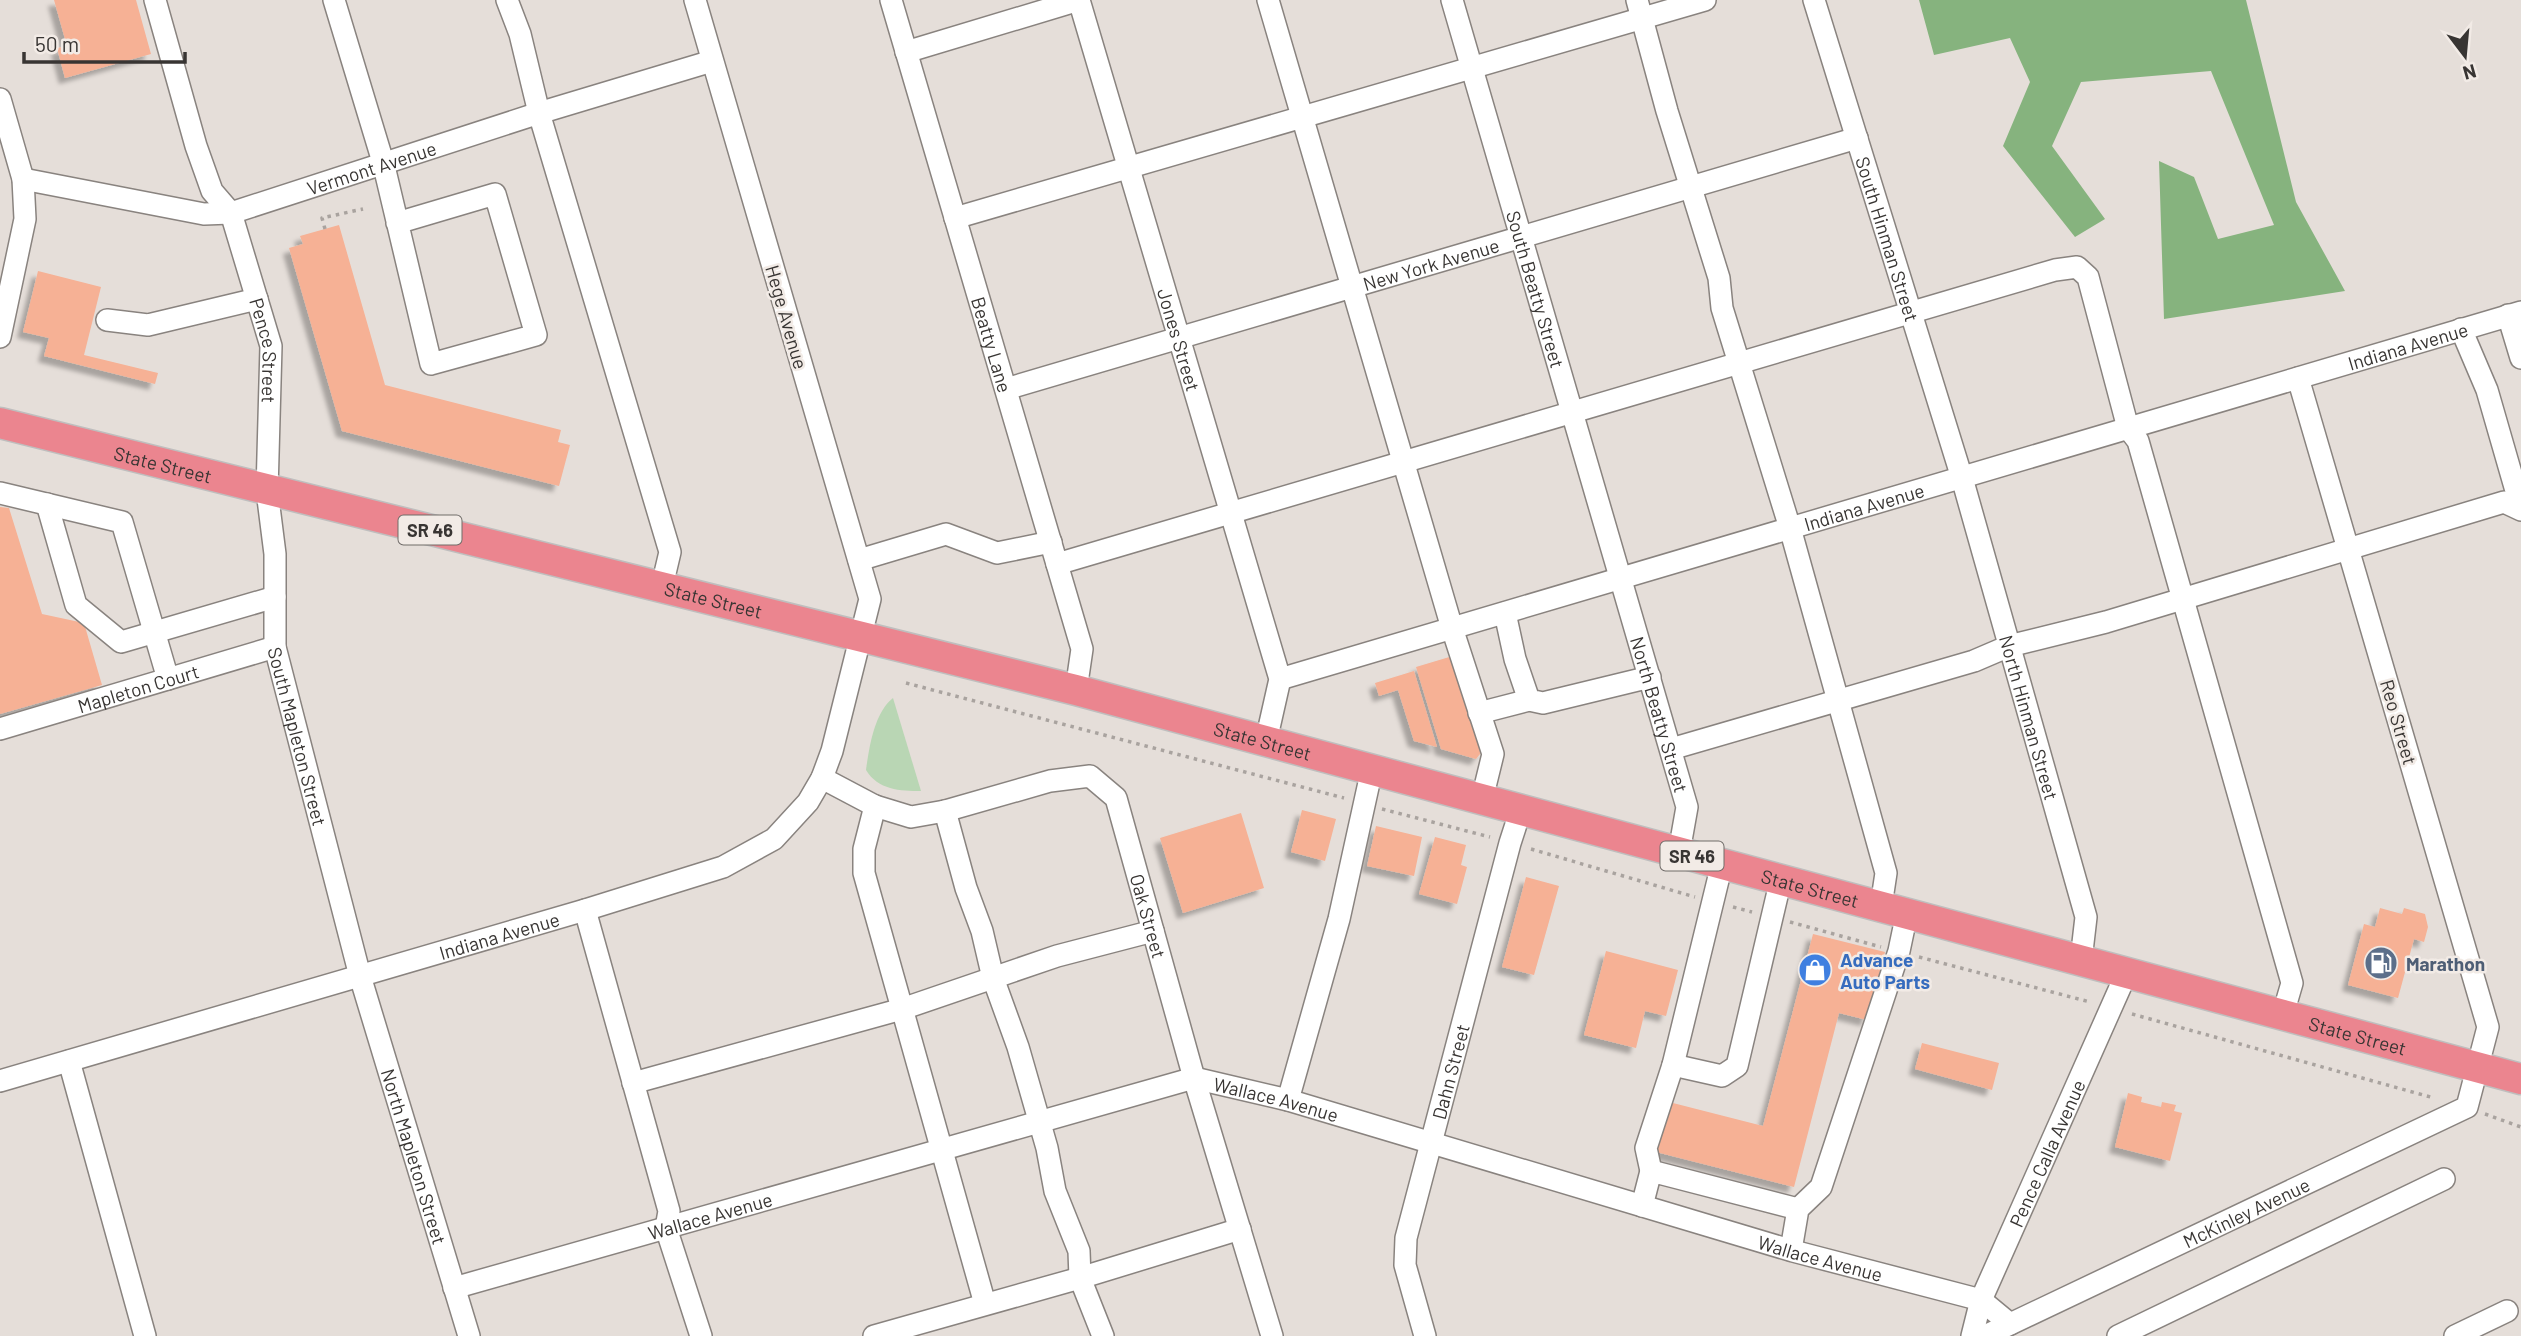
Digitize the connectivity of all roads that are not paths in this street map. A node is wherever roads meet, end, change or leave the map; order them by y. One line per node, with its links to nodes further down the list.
1 (155, 0): 23 (street)
2 (334, 0): 19 (street)
3 (507, 0): 16 (street)
4 (695, 0): 13 (street, Hege Avenue)
5 (891, 0): 12 (street, Beatty Lane)
6 (1079, 0): 12 (street); 20 (street, Jones Street)
7 (1268, 0): 17 (street)
8 (1452, 0): 14 (street, South Beatty Street)
9 (1705, 0): 11 (street)
10 (1814, 0): 18 (street, South Hinman Street)
11 (1639, 9): 14 (street); 22 (street)
12 (906, 52): 24 (street, Beatty Lane)
13 (712, 61): 16 (street, Vermont Avenue); 52 (street, Hege Avenue)
14 (1472, 68): 17 (street); 26 (street, South Beatty Street)
15 (0, 99): 21 (street)
16 (539, 113): 19 (street, Vermont Avenue); 55 (street)
17 (1303, 117): 20 (street); 27 (street)
18 (1857, 138): 22 (street, New York Avenue); 29 (street, South Hinman Street)
19 (383, 162): 23 (street, Vermont Avenue); 25 (street)
20 (1129, 168): 24 (street); 34 (street, Jones Street)
21 (23, 179): 23 (street, Vermont Avenue); 33 (street)
22 (1691, 187): 26 (street, New York Avenue); 36 (street)
23 (231, 213): 28 (street, Pence Street)
24 (955, 218): 38 (street, Beatty Lane)
25 (397, 223): 25 (street)
26 (1521, 237): 27 (street, New York Avenue); 39 (street, South Beatty Street)
27 (1353, 286): 34 (street, New York Avenue); 42 (street)
28 (257, 299): 31 (street); 44 (street, Pence Street)
29 (1910, 311): 36 (street); 41 (street); 43 (street, South Hinman Street)
30 (2515, 313): 32 (street, Indiana Avenue); 35 (street)
31 (107, 320)
32 (2461, 329): 37 (street, Indiana Avenue); 47 (street)
33 (0, 337)
34 (1179, 337): 38 (street, New York Avenue); 48 (street, Jones Street)
35 (2521, 358)
36 (1740, 361): 39 (street); 49 (street)
37 (2298, 378): 41 (street, Indiana Avenue); 51 (street, Reo Street)
38 (1006, 389): 50 (street, Beatty Lane)
39 (1572, 410): 42 (street); 54 (street, South Beatty Street)
40 (1, 428): 44 (highway, State Street / SR 46)
41 (2128, 428): 43 (street, Indiana Avenue); 57 (street)
42 (1405, 460): 48 (street); 59 (street)
43 (1962, 478): 49 (street, Indiana Avenue); 62 (street, North Hinman Street)
44 (267, 491): 55 (highway, State Street / SR 46); 56 (street, South Mapleton Street)
45 (0, 493): 46 (street)
46 (47, 504): 60 (street); 60 (street)
47 (2521, 509): 51 (street)
48 (1231, 512): 53 (street); 66 (street, Jones Street)
49 (1790, 528): 54 (street, Indiana Avenue); 69 (street)
50 (1051, 542): 52 (street); 53 (street, Beatty Lane)
51 (2348, 548): 57 (street); 94 (street, Reo Street)
52 (859, 560): 61 (street, Hege Avenue)
53 (1057, 564): 67 (street, Beatty Lane)
54 (1621, 578): 58 (street, Indiana Avenue); 64 (street, North Beatty Street)
55 (662, 586): 61 (highway, State Street / SR 46)
56 (275, 597): 60 (street); 63 (street, South Mapleton Street)
57 (2182, 599): 62 (street); 91 (street)
58 (1505, 613): 59 (street, Indiana Avenue); 68 (street)
59 (1452, 628): 66 (street, Indiana Avenue); 70 (street)
60 (155, 632): 65 (street)
61 (862, 635): 67 (highway, State Street / SR 46); 75 (street, Indiana Avenue)
62 (2009, 646): 69 (street); 86 (street, North Hinman Street)
63 (275, 647): 65 (street, Mapleton Court); 88 (street, South Mapleton Street)
64 (1650, 677): 68 (street); 73 (street, North Beatty Street)
65 (168, 679): 71 (street, Mapleton Court)
66 (1280, 679): 72 (street)
67 (1076, 690): 72 (highway, State Street / SR 46)
68 (1529, 700): 70 (street)
69 (1839, 700): 73 (street); 83 (street)
70 (1479, 713): 76 (street)
71 (0, 729)
72 (1266, 741): 74 (highway, State Street / SR 46)
73 (1671, 749): 80 (street, North Beatty Street)
74 (1372, 769): 76 (highway, State Street / SR 46); 99 (street)
75 (822, 778): 77 (street, Oak Street); 84 (street, Indiana Avenue)
76 (1482, 799): 78 (highway, State Street / SR 46)
77 (875, 806): 79 (street, Oak Street); 90 (street)
78 (1521, 809): 80 (highway, State Street / SR 46); 101 (street, Dahn Street)
79 (945, 811): 85 (street, Oak Street); 89 (street)
80 (1679, 852): 81 (highway, State Street / SR 46)
81 (1722, 864): 82 (highway, State Street / SR 46); 93 (street)
82 (1782, 879): 83 (highway, State Street / SR 46); 93 (street)
83 (1894, 909): 86 (highway, State Street / SR 46); 106 (street)
84 (585, 910): 88 (street, Indiana Avenue); 98 (street)
85 (1153, 930): 89 (street); 95 (street, Oak Street)
86 (2081, 960): 87 (highway, State Street / SR 46)
87 (2127, 972): 91 (highway, State Street / SR 46); 112 (street, Pence Calla Avenue)
88 (360, 976): 92 (street, Indiana Avenue); 111 (street, North Mapleton Street)
89 (993, 978): 90 (street); 100 (street)
90 (902, 1009): 98 (street); 102 (street)
91 (2283, 1014): 94 (highway, State Street / SR 46)
92 (69, 1061): 97 (street, Indiana Avenue); 117 (street)
93 (1673, 1065): 103 (street)
94 (2478, 1066): 96 (highway, State Street / SR 46); 115 (street, McKinley Avenue)
95 (1194, 1078): 99 (street, Wallace Avenue); 100 (street, Wallace Avenue); 108 (street, Oak Street)
96 (2521, 1079)
97 (0, 1081)
98 (632, 1083): 107 (street)
99 (1288, 1100): 101 (street, Wallace Avenue)
100 (1039, 1122): 102 (street, Wallace Avenue); 110 (street)
101 (1432, 1143): 105 (street, Wallace Avenue); 122 (street, Dahn Street)
102 (941, 1149): 107 (street, Wallace Avenue); 113 (street)
103 (1651, 1171): 105 (street); 106 (street)
104 (2444, 1179): 125 (street)
105 (1642, 1206): 109 (street, Wallace Avenue)
106 (1798, 1209): 109 (street)
107 (666, 1228): 111 (street, Wallace Avenue); 119 (street)
108 (1240, 1229): 110 (street); 121 (street, Oak Street)
109 (1791, 1250): 112 (street, Wallace Avenue)
110 (1080, 1278): 113 (street); 120 (street)
111 (454, 1288): 118 (street, North Mapleton Street)
112 (1982, 1300): 115 (street, Wallace Avenue); 123 (street, Pence Calla Avenue)
113 (985, 1304): 116 (street)
114 (2507, 1311): 126 (street)
115 (2010, 1324): 124 (street, McKinley Avenue)
116 (888, 1334)
117 (145, 1336)
118 (469, 1336)
119 (701, 1336)
120 (1102, 1336)
121 (1272, 1336)
122 (1424, 1336)
123 (1972, 1336)
124 (1986, 1336)
125 (2118, 1336)
126 (2455, 1336)

